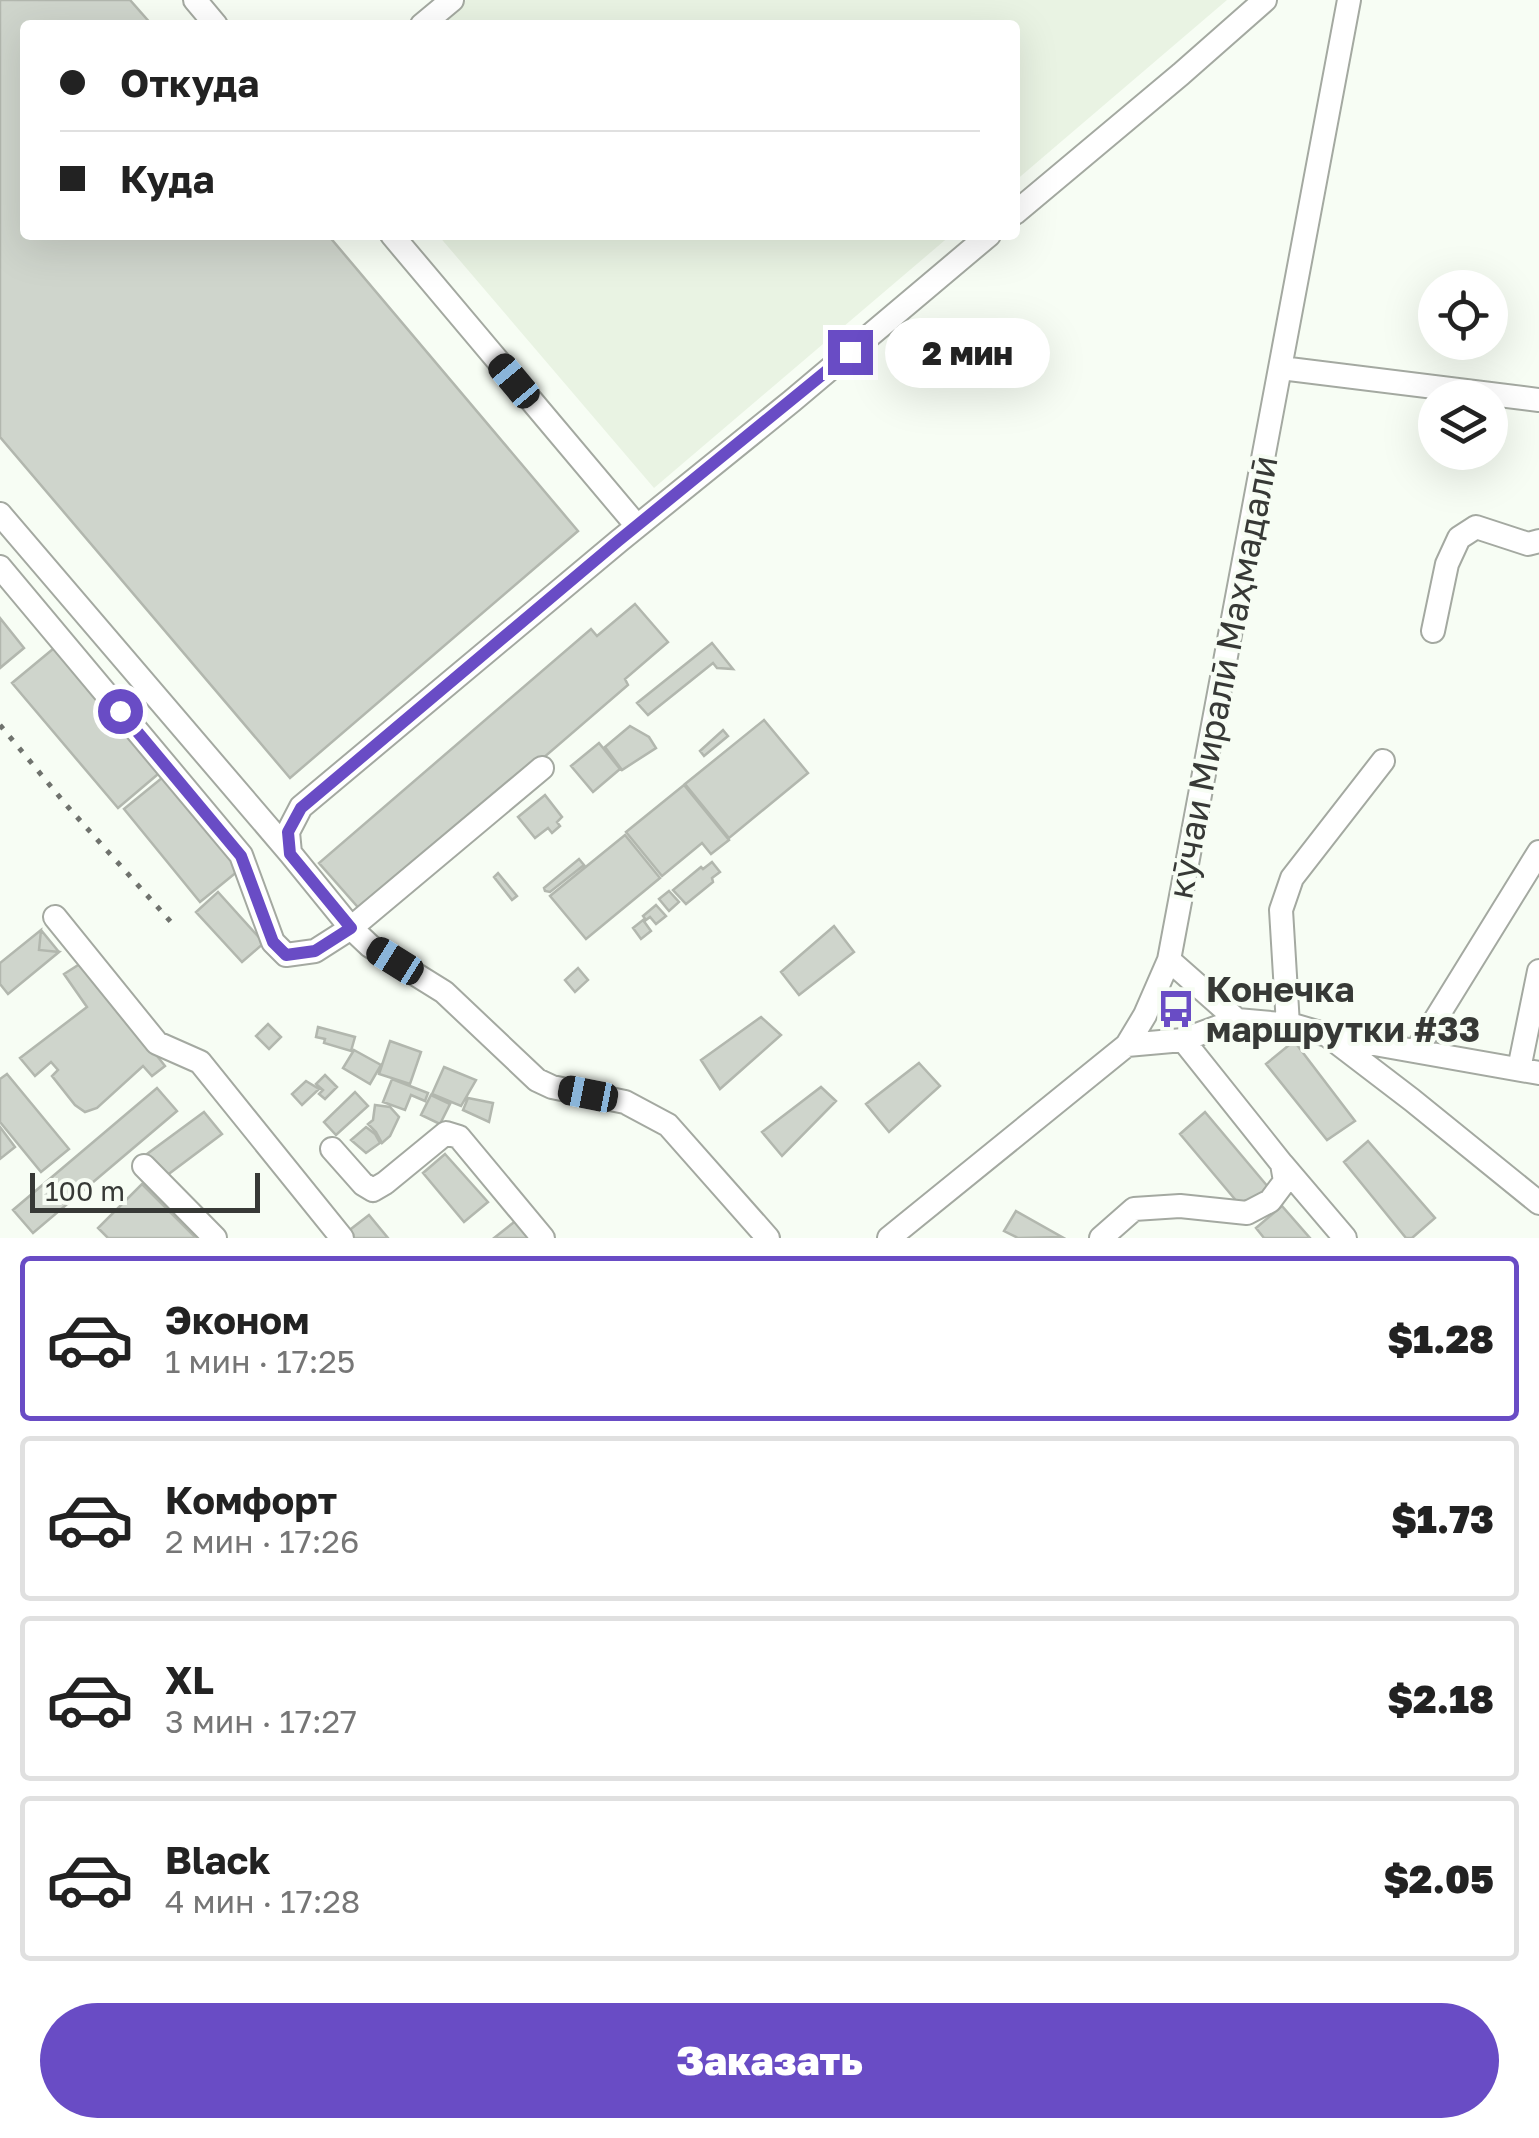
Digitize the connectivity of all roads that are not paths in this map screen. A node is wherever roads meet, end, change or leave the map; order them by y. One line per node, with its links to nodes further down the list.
1 (195, 0): 5 (street)
2 (452, 0): 6 (street)
3 (1265, 0): 7 (street)
4 (1350, 0): 10 (street, кӯчаи Миралӣ Маҳмадалӣ)
5 (212, 20)
6 (428, 20)
7 (1020, 209)
8 (396, 240): 13 (street)
9 (983, 240): 13 (street)
10 (1281, 368): 11 (street); 23 (street, кӯчаи Миралӣ Маҳмадалӣ)
11 (1539, 400)
12 (0, 514): 20 (street)
13 (637, 526): 20 (street)
14 (1539, 541): 16 (street)
15 (0, 567): 22 (street)
16 (1433, 630)
17 (1383, 761): 26 (street)
18 (542, 768): 22 (street)
19 (1539, 852): 30 (street)
20 (290, 854): 22 (street)
21 (56, 917): 37 (street)
22 (351, 928): 39 (street)
23 (1169, 960): 25 (street); 29 (street, кӯчаи Миралӣ Маҳмадалӣ)
24 (1539, 971): 31 (street)
25 (1237, 1020): 26 (street); 28 (street)
26 (1288, 1025): 27 (street)
27 (1326, 1036): 30 (street); 35 (street)
28 (1184, 1040): 29 (street); 33 (street)
29 (1127, 1045): 40 (street, кӯчаи Миралӣ Маҳмадалӣ)
30 (1416, 1051): 31 (street)
31 (1529, 1071)
32 (332, 1149): 38 (street)
33 (1282, 1164): 41 (street); 42 (street)
34 (144, 1166): 36 (street)
35 (1539, 1203)
36 (215, 1238)
37 (342, 1238)
38 (543, 1238)
39 (768, 1238)
40 (890, 1238)
41 (1101, 1238)
42 (1346, 1238)

